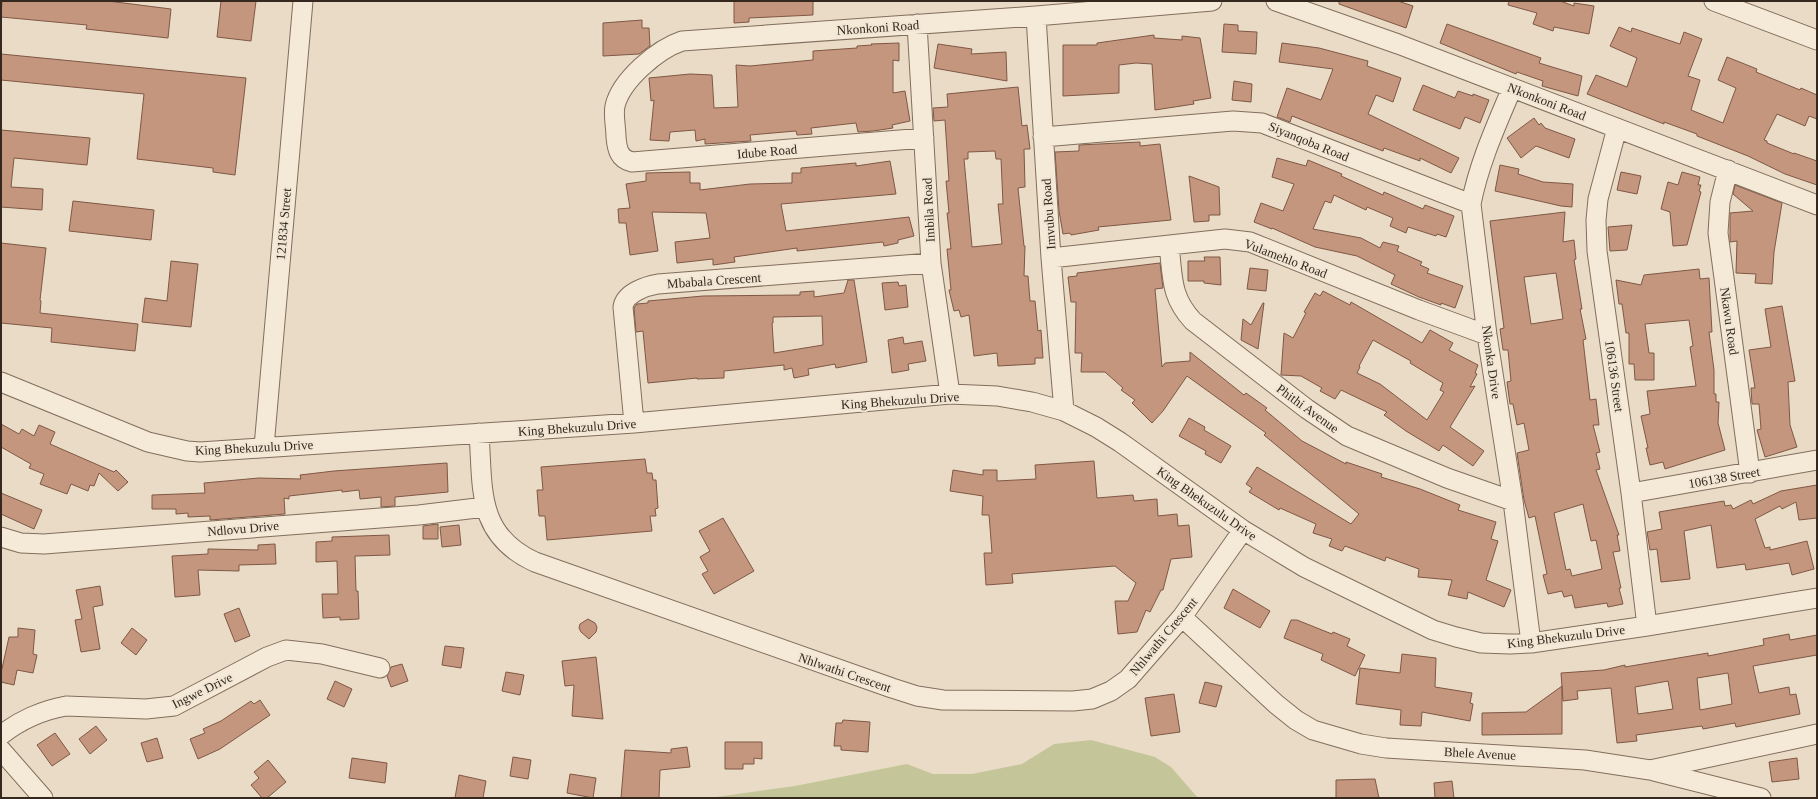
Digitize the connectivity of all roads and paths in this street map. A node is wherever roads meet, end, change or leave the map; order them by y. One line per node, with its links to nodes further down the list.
1 (302, 1): 25 (street, 121834 Street)
2 (1212, 1): 5 (street, Nkonkoni Road)
3 (1276, 1): 8 (street, Nkonkoni Road)
4 (1714, 1): 7 (street)
5 (1036, 16): 6 (street, Nkonkoni Road); 10 (street, Imvubu Road)
6 (917, 24): 11 (street, Imbila Road); 12 (street, Nkonkoni Road)
7 (1817, 40)
8 (1512, 88): 9 (street, Nkonkoni Road); 14 (street, Nkonka Drive)
9 (1617, 128): 13 (street, Nkonkoni Road); 28 (street, 106136 Street)
10 (1043, 137): 14 (street, Siyanqoba Road); 17 (street, Imvubu Road)
11 (924, 138): 12 (street, Idube Road); 18 (street, Imbila Road)
12 (617, 149)
13 (1728, 170): 15 (street, Nkonkoni Road); 27 (street, Nkawu Road)
14 (1471, 204): 19 (street, Nkonka Drive)
15 (1817, 205)
16 (1169, 246): 17 (street, Vulamehlo Road); 19 (street, Vulamehlo Road); 29 (street, Phithi Avenue)
17 (1051, 258): 22 (street, Imvubu Road)
18 (932, 263): 21 (street, Imbila Road); 23 (street, Mbabala Crescent)
19 (1487, 335): 29 (street, Nkonka Drive)
20 (1, 382): 25 (street, King Bhekuzulu Drive)
21 (950, 394): 22 (street, King Bhekuzulu Drive); 23 (street, King Bhekuzulu Drive)
22 (1064, 411): 31 (street, King Bhekuzulu Drive)
23 (634, 423): 24 (street, King Bhekuzulu Drive)
24 (479, 433): 25 (street, King Bhekuzulu Drive); 30 (street, Nhlwathi Crescent)
25 (264, 447)
26 (1817, 460): 27 (street, 106138 Street)
27 (1750, 473): 28 (street, 106138 Street)
28 (1631, 494): 35 (street, 106136 Street)
29 (1513, 501): 36 (street, Nkonka Drive)
30 (485, 507): 32 (street, Ndlovu Drive); 34 (street, Nhlwathi Crescent)
31 (1243, 530): 34 (street, Nhlwathi Crescent); 36 (street, King Bhekuzulu Drive)
32 (1, 537)
33 (1817, 598): 35 (street, King Bhekuzulu Drive)
34 (1182, 617): 41 (street, Bhele Avenue)
35 (1647, 626): 36 (street, King Bhekuzulu Drive)
36 (1531, 643)
37 (380, 668): 39 (street, Ingwe Drive)
38 (1817, 734): 41 (street, Bhele Avenue)
39 (1, 735)
40 (1, 750): 42 (street)
41 (1650, 770): 43 (street)
42 (43, 798)
43 (1761, 798)

